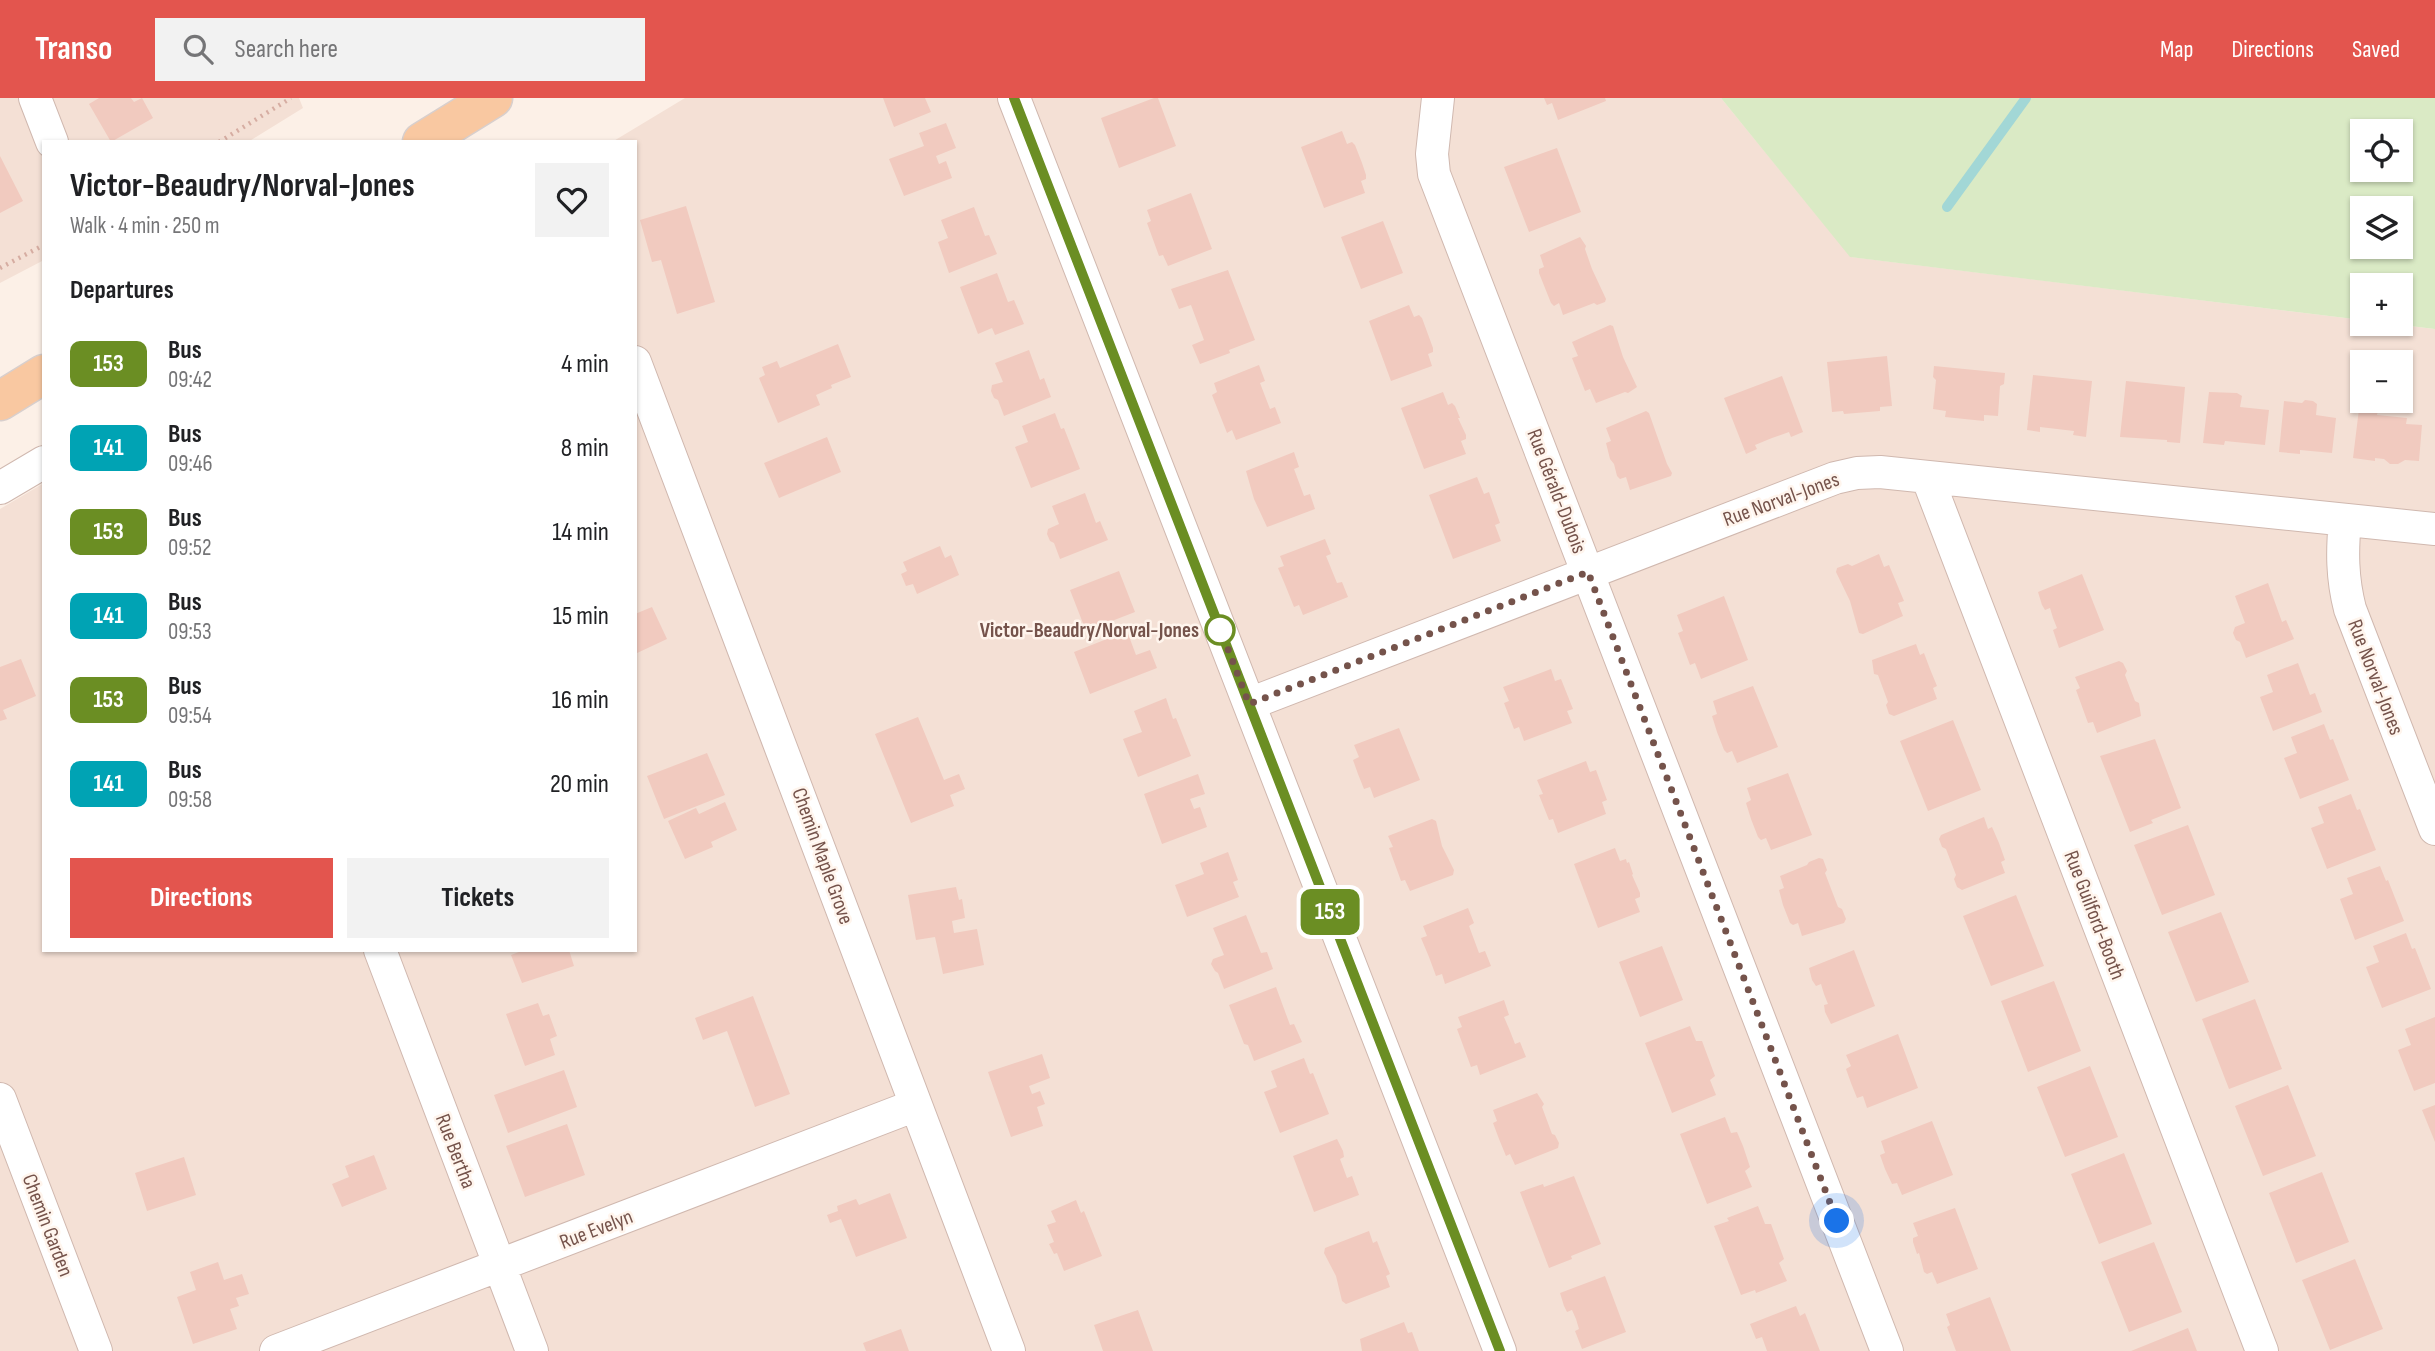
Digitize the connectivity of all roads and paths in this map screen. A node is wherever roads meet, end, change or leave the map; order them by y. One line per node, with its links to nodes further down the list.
1 (35, 98): 6 (street)
2 (291, 98): 7 (path)
3 (493, 98): 8 (main road)
4 (1014, 98): 20 (street)
5 (1438, 98): 19 (street, Rue Gérald-Dubois)
6 (51, 140)
7 (222, 140)
8 (425, 140)
9 (42, 246): 10 (path)
10 (0, 268)
11 (637, 367): 24 (street, Chemin Maple Grove)
12 (42, 375): 13 (main road)
13 (0, 401)
14 (42, 463): 16 (street)
15 (1928, 479): 17 (street, Rue Norval-Jones); 19 (street, Rue Norval-Jones); 32 (street, Rue Guilford-Booth)
16 (0, 488)
17 (2345, 520): 18 (street, Rue Norval-Jones); 21 (street, Rue Norval-Jones)
18 (2435, 529)
19 (1588, 572): 20 (street, Rue Norval-Jones); 31 (street, Rue Gérald-Dubois)
20 (1249, 704): 30 (street)
21 (2435, 829)
22 (381, 952): 25 (street, Rue Bertha)
23 (0, 1099): 26 (street, Chemin Garden)
24 (916, 1105): 25 (street, Rue Evelyn); 29 (street, Chemin Maple Grove)
25 (499, 1266): 27 (street, Rue Evelyn); 28 (street, Rue Bertha)
26 (96, 1351)
27 (276, 1351)
28 (532, 1351)
29 (1009, 1351)
30 (1500, 1351)
31 (1887, 1351)
32 (2262, 1351)

